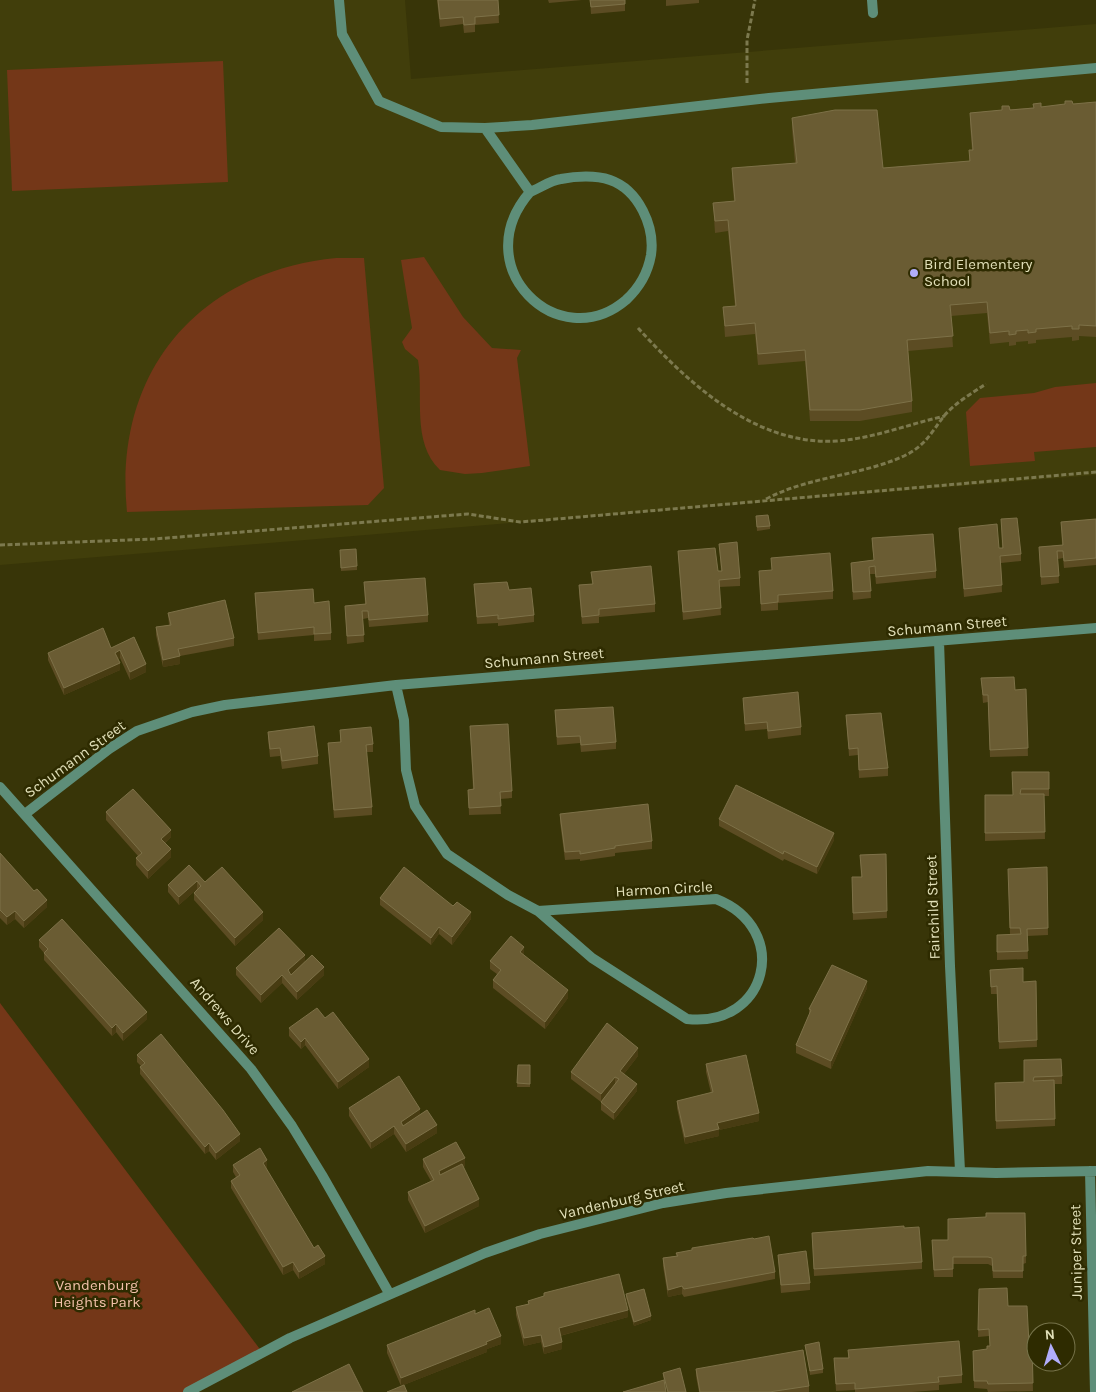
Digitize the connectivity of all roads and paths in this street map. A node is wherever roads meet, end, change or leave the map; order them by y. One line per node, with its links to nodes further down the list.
1 (339, 0): 7 (street)
2 (755, 0): 6 (path)
3 (872, 0): 4 (street)
4 (874, 13)
5 (1096, 68): 6 (street)
6 (749, 100): 7 (street)
7 (485, 128): 8 (street)
8 (530, 192): 8 (street)
9 (638, 328): 11 (path)
10 (986, 384): 11 (path)
11 (945, 416): 13 (path)
12 (1096, 472): 13 (path)
13 (763, 500): 14 (path)
14 (0, 544)
15 (1096, 628): 16 (street, Schumann Street)
16 (939, 641): 17 (street, Schumann Street); 21 (street, Fairchild Street)
17 (396, 685): 19 (street, Schumann Street); 20 (street, Harmon Circle)
18 (0, 787): 19 (street, Andrews Drive)
19 (25, 814): 23 (street, Andrews Drive)
20 (538, 911): 20 (street, Harmon Circle)
21 (960, 1171): 22 (street, Vandenburg Street); 23 (street, Vandenburg Street)
22 (1093, 1171): 25 (street, Juniper Street)
23 (388, 1294): 24 (street, Vandenburg Street)
24 (188, 1392)
25 (1095, 1392)

